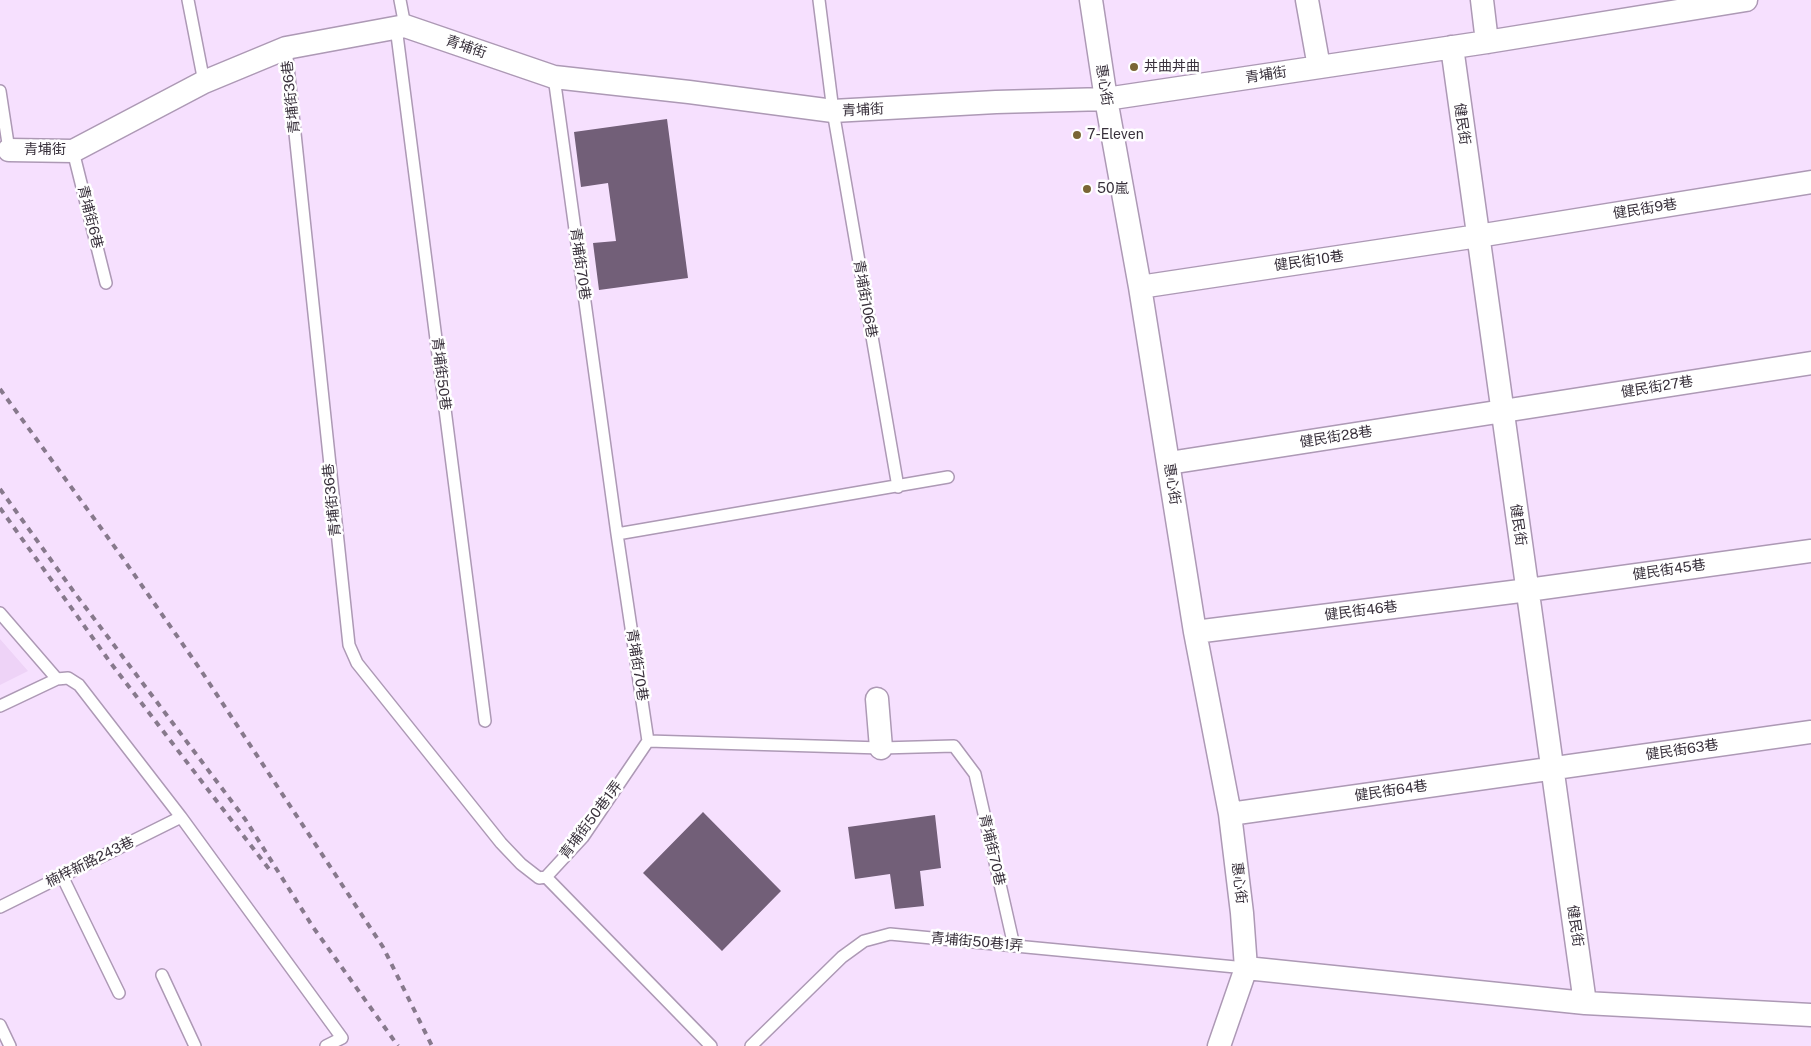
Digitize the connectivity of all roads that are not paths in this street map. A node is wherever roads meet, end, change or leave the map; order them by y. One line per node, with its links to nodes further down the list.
1 (188, 0): 14 (lane)
2 (400, 0): 8 (lane, 青埔街50巷)
3 (819, 0): 17 (lane, 青埔街106巷)
4 (1091, 0): 16 (street, 惠心街)
5 (1307, 0): 12 (street)
6 (1482, 0): 9 (street)
7 (1746, 0): 9 (street, 青埔街)
8 (400, 26): 11 (street, 青埔街); 13 (street, 青埔街); 37 (lane, 青埔街50巷)
9 (1486, 42): 10 (street, 青埔街)
10 (1452, 47): 12 (street, 青埔街); 21 (street, 健民街)
11 (286, 48): 14 (street, 青埔街); 45 (lane, 青埔街36巷)
12 (1319, 67): 16 (street, 青埔街)
13 (554, 77): 17 (street, 青埔街); 29 (lane, 青埔街70巷)
14 (204, 82): 19 (street, 青埔街)
15 (0, 91): 18 (lane)
16 (1106, 99): 17 (street, 青埔街); 23 (street, 惠心街)
17 (832, 111): 28 (lane, 青埔街106巷)
18 (9, 150): 19 (street, 青埔街)
19 (73, 150): 22 (lane, 青埔街6巷)
20 (1811, 182): 21 (street, 健民街9巷)
21 (1478, 236): 23 (street, 健民街10巷); 25 (street, 健民街)
22 (106, 283)
23 (1140, 286): 26 (street, 惠心街)
24 (1811, 363): 25 (street, 健民街27巷)
25 (1503, 411): 26 (street, 健民街28巷); 31 (street, 健民街)
26 (1169, 464): 33 (street, 惠心街)
27 (948, 477): 28 (lane)
28 (898, 487): 29 (lane)
29 (617, 534): 39 (lane, 青埔街70巷)
30 (1811, 551): 31 (street, 健民街45巷)
31 (1528, 590): 33 (street, 健民街46巷); 41 (street, 健民街)
32 (0, 613): 34 (lane)
33 (1195, 632): 42 (street, 惠心街)
34 (57, 679): 36 (lane); 43 (lane)
35 (877, 699): 40 (street)
36 (0, 706)
37 (486, 721)
38 (1811, 732): 41 (street, 健民街63巷)
39 (648, 741): 40 (lane, 青埔街70巷); 45 (lane, 青埔街50巷1弄)
40 (881, 748): 47 (lane, 青埔街70巷)
41 (1553, 768): 42 (street, 健民街64巷); 51 (street, 健民街)
42 (1230, 814): 48 (street, 惠心街)
43 (181, 817): 44 (lane, 楠梓新路243巷); 56 (lane)
44 (62, 876): 46 (lane, 楠梓新路243巷); 50 (lane)
45 (546, 877): 57 (lane)
46 (0, 907)
47 (1014, 946): 48 (lane, 青埔街50巷1弄); 58 (lane, 青埔街50巷1弄)
48 (1246, 968): 51 (street); 59 (street)
49 (162, 975): 55 (lane)
50 (119, 993)
51 (1585, 1003): 52 (street)
52 (1811, 1015)
53 (0, 1025): 54 (lane)
54 (10, 1046)
55 (195, 1046)
56 (326, 1046)
57 (711, 1046)
58 (751, 1046)
59 (1219, 1046)

